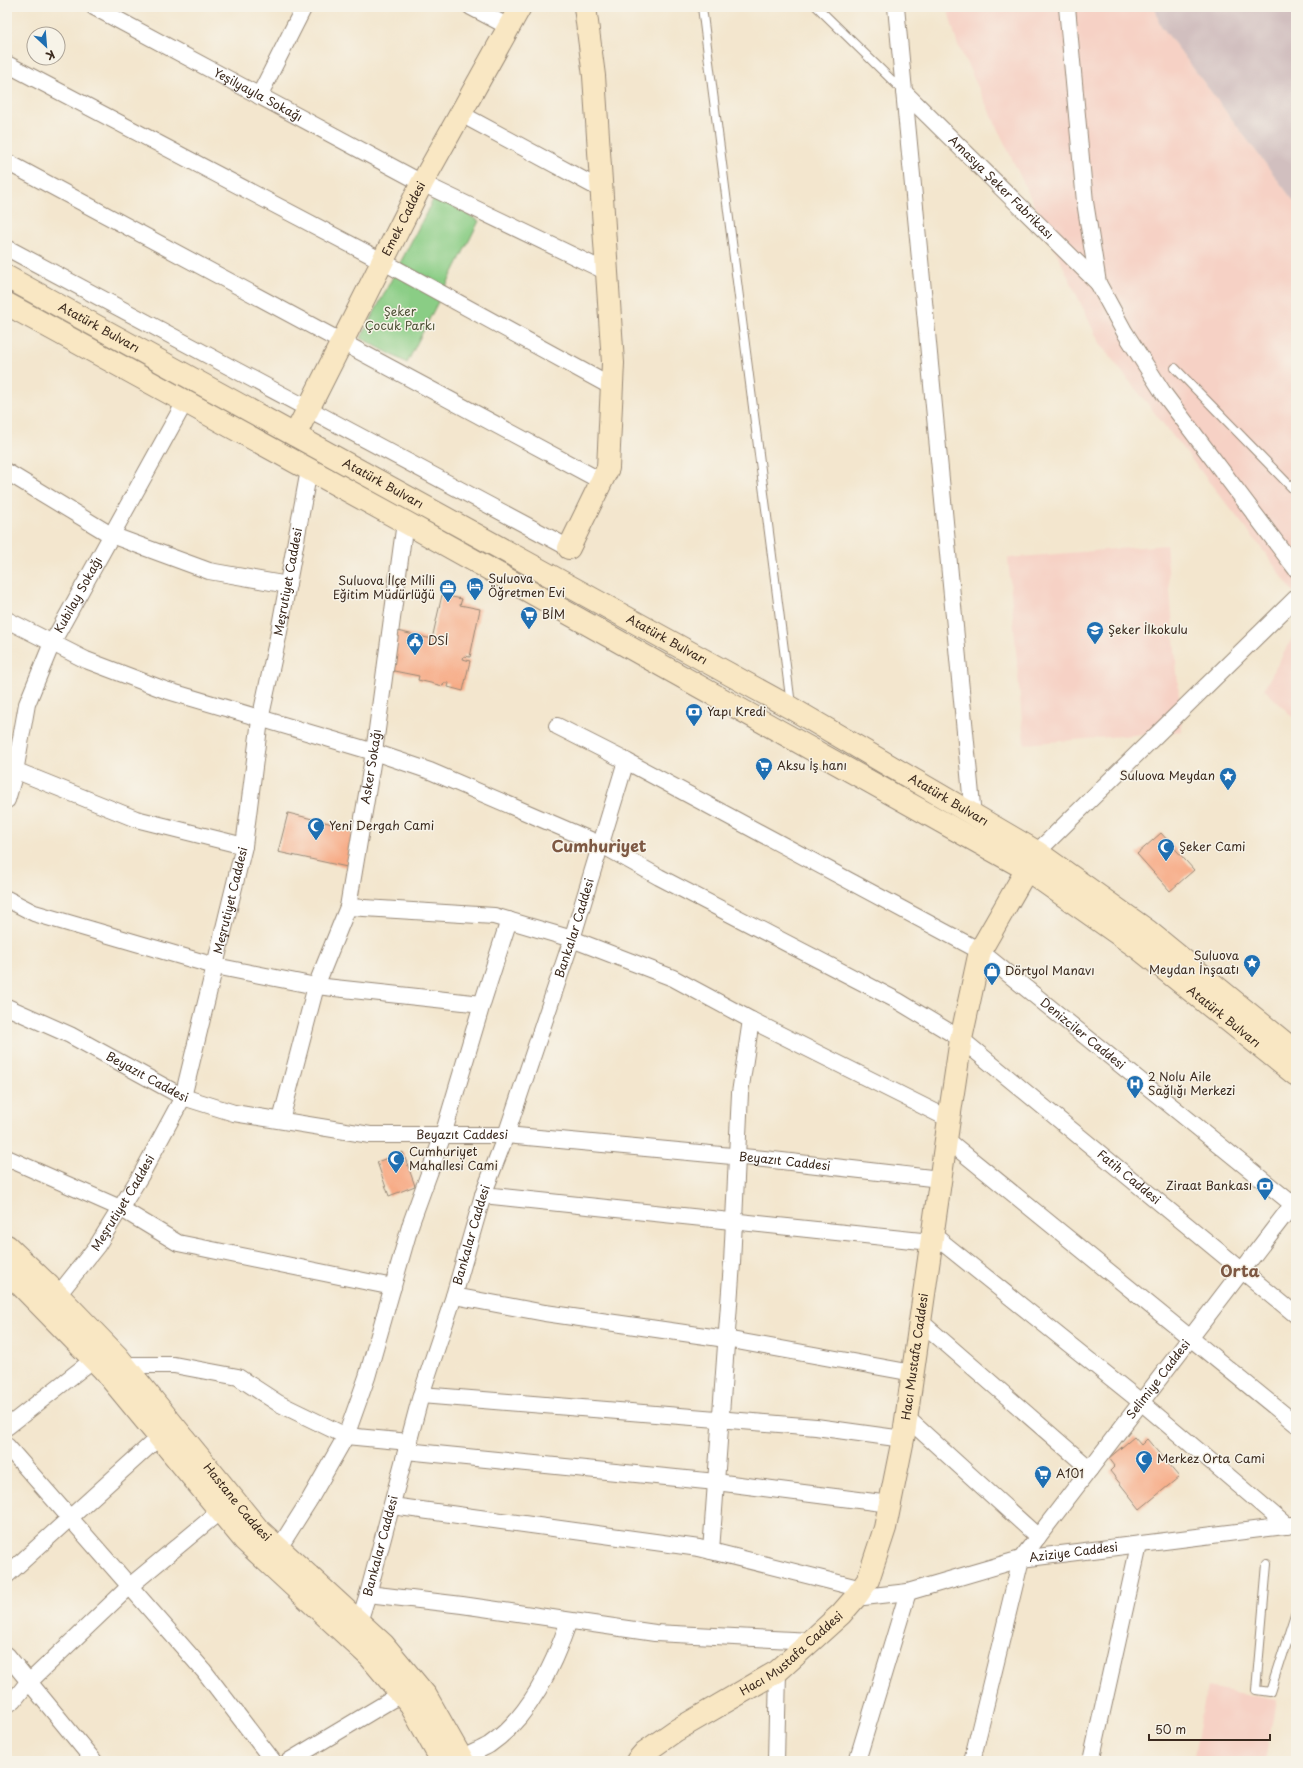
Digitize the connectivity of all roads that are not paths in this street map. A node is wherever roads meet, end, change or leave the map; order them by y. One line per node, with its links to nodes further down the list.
1 (94, 7): 13 (street, Yeşilyayla Sokağı)
2 (304, 7): 13 (street)
3 (471, 7): 10 (street)
4 (520, 7): 10 (street, Emek Caddesi)
5 (585, 7): 17 (street)
6 (702, 7): 42 (lane)
7 (817, 7): 12 (lane)
8 (896, 7): 12 (street)
9 (1067, 7): 22 (street)
10 (509, 27): 14 (street, Emek Caddesi)
11 (7, 64): 19 (street)
12 (904, 92): 22 (street, Amasya Şeker Fabrikası); 49 (street)
13 (259, 96): 16 (street, Yeşilyayla Sokağı)
14 (461, 114): 16 (street, Emek Caddesi); 17 (street)
15 (7, 162): 24 (street)
16 (422, 183): 19 (street, Emek Caddesi); 20 (street, Yeşilyayla Sokağı)
17 (602, 190): 20 (street)
18 (7, 248): 28 (street)
19 (382, 261): 24 (street, Emek Caddesi); 26 (street)
20 (607, 272): 26 (street)
21 (7, 277): 29 (street, Atatürk Bulvarı)
22 (1098, 284): 37 (street)
23 (7, 304): 27 (street, Atatürk Bulvarı)
24 (342, 341): 28 (street, Emek Caddesi); 32 (street)
25 (1175, 368): 33 (lane)
26 (612, 387): 32 (street)
27 (184, 402): 30 (street, Atatürk Bulvarı); 35 (street, Kubilay Sokağı)
28 (308, 409): 29 (street, Emek Caddesi); 36 (street)
29 (295, 435): 42 (street, Atatürk Bulvarı)
30 (309, 470): 34 (street, Atatürk Bulvarı); 38 (street, Meşrutiyet Caddesi)
31 (7, 472): 35 (street)
32 (601, 481): 36 (street)
33 (1296, 492)
34 (405, 522): 45 (street, Asker Sokağı); 52 (street, Atatürk Bulvarı)
35 (110, 535): 38 (street); 41 (street, Kubilay Sokağı)
36 (569, 548)
37 (1296, 569)
38 (288, 585): 43 (street, Meşrutiyet Caddesi)
39 (1296, 598): 52 (street)
40 (7, 620): 41 (street, Fatih Caddesi)
41 (52, 643): 43 (street, Fatih Caddesi); 47 (street, Kubilay Sokağı)
42 (791, 708): 49 (street, Atatürk Bulvarı)
43 (260, 720): 45 (street, Fatih Caddesi); 51 (street, Meşrutiyet Caddesi)
44 (557, 726): 46 (street, Denizciler Caddesi)
45 (374, 752): 50 (street, Fatih Caddesi); 54 (street, Asker Sokağı)
46 (626, 761): 50 (street, Bankalar Caddesi); 57 (street, Denizciler Caddesi)
47 (11, 769): 48 (street, Kubilay Sokağı); 51 (street)
48 (7, 800)
49 (973, 816): 52 (street, Atatürk Bulvarı)
50 (602, 845): 56 (street, Bankalar Caddesi); 63 (street, Fatih Caddesi)
51 (244, 846): 58 (street, Meşrutiyet Caddesi)
52 (1032, 860): 57 (street, Hacı Mustafa Caddesi); 64 (street, Atatürk Bulvarı); 65 (street, Atatürk Bulvarı)
53 (7, 899): 58 (street)
54 (348, 907): 55 (street); 59 (street, Asker Sokağı)
55 (509, 920): 56 (street); 60 (street)
56 (572, 939): 62 (street); 70 (street, Bankalar Caddesi)
57 (980, 951): 63 (street, Hacı Mustafa Caddesi); 75 (street, Denizciler Caddesi)
58 (215, 966): 59 (street); 66 (street, Meşrutiyet Caddesi)
59 (316, 986): 60 (street); 67 (street, Asker Sokağı)
60 (482, 1004): 69 (street)
61 (7, 1007): 66 (street, Beyazıt Caddesi)
62 (751, 1020): 68 (street); 71 (street)
63 (961, 1039): 68 (street, Hacı Mustafa Caddesi); 81 (street, Fatih Caddesi)
64 (1296, 1052)
65 (1296, 1075)
66 (183, 1096): 67 (street, Beyazıt Caddesi); 76 (street, Meşrutiyet Caddesi)
67 (281, 1120): 69 (street, Beyazıt Caddesi)
68 (947, 1129): 73 (street, Hacı Mustafa Caddesi); 87 (street)
69 (444, 1135): 70 (street, Beyazıt Caddesi); 82 (street)
70 (506, 1135): 71 (street, Beyazıt Caddesi); 74 (street, Bankalar Caddesi)
71 (738, 1157): 73 (street, Beyazıt Caddesi); 77 (street)
72 (7, 1158): 76 (street)
73 (940, 1180): 78 (street, Hacı Mustafa Caddesi)
74 (483, 1195): 77 (street); 84 (street, Bankalar Caddesi)
75 (1295, 1204): 81 (street, Selimiye Caddesi)
76 (120, 1208): 82 (street); 83 (street, Meşrutiyet Caddesi)
77 (734, 1221): 78 (street); 88 (street)
78 (932, 1238): 86 (street, Hacı Mustafa Caddesi); 93 (street)
79 (7, 1246): 83 (street, Hastane Caddesi)
80 (7, 1271): 89 (street, Hastane Caddesi)
81 (1241, 1271): 85 (street, Fatih Caddesi); 87 (street, Selimiye Caddesi)
82 (393, 1287): 98 (street)
83 (58, 1295): 90 (street, Hastane Caddesi)
84 (454, 1296): 88 (street); 92 (street, Bankalar Caddesi)
85 (1296, 1315)
86 (920, 1321): 91 (street, Hacı Mustafa Caddesi); 103 (street)
87 (1190, 1338): 93 (street, Selimiye Caddesi); 96 (street)
88 (726, 1339): 91 (street); 95 (street)
89 (94, 1359): 97 (street); 99 (street, Hastane Caddesi)
90 (124, 1366): 98 (street); 112 (street, Hastane Caddesi)
91 (913, 1373): 94 (street, Hacı Mustafa Caddesi)
92 (421, 1395): 95 (street); 102 (street, Bankalar Caddesi)
93 (1141, 1402): 103 (street, Selimiye Caddesi); 109 (street)
94 (906, 1416): 100 (street, Hacı Mustafa Caddesi); 110 (street)
95 (720, 1418): 100 (street); 104 (street)
96 (1296, 1424)
97 (7, 1427)
98 (346, 1436): 102 (street); 112 (street)
99 (159, 1437): 107 (street, Hastane Caddesi); 108 (street)
100 (903, 1439): 105 (street, Hacı Mustafa Caddesi)
101 (7, 1446): 108 (street)
102 (408, 1446): 104 (street); 106 (street, Bankalar Caddesi)
103 (1090, 1469): 110 (street, Selimiye Caddesi)
104 (716, 1482): 105 (street); 113 (street)
105 (890, 1504): 120 (street, Hacı Mustafa Caddesi)
106 (392, 1506): 113 (street); 119 (street, Bankalar Caddesi)
107 (220, 1511): 117 (street); 129 (street, Hastane Caddesi)
108 (69, 1517): 116 (street); 117 (street)
109 (1292, 1525): 111 (street, Aziziye Caddesi)
110 (1038, 1537): 114 (street, Selimiye Caddesi)
111 (1139, 1545): 114 (street, Aziziye Caddesi); 139 (street)
112 (279, 1548): 123 (street, Hastane Caddesi)
113 (711, 1551): 120 (street)
114 (1021, 1559): 118 (street, Aziziye Caddesi); 138 (street)
115 (1267, 1564): 121 (lane)
116 (7, 1575)
117 (130, 1586): 127 (street); 134 (street)
118 (908, 1592): 120 (street, Aziziye Caddesi); 137 (street)
119 (368, 1594): 122 (street); 123 (street, Bankalar Caddesi)
120 (859, 1594): 124 (street, Hacı Mustafa Caddesi)
121 (1296, 1611)
122 (569, 1621): 124 (street); 132 (street)
123 (359, 1622): 132 (street, Hastane Caddesi)
124 (812, 1641): 126 (street, Hacı Mustafa Caddesi)
125 (7, 1655): 127 (street)
126 (778, 1671): 131 (street, Hacı Mustafa Caddesi); 136 (street)
127 (27, 1684): 128 (street); 130 (street); 133 (street)
128 (7, 1694)
129 (401, 1694): 132 (street, Hastane Caddesi); 135 (street)
130 (7, 1705)
131 (642, 1758)
132 (455, 1760)
133 (94, 1761)
134 (272, 1761)
135 (289, 1761)
136 (776, 1761)
137 (857, 1761)
138 (972, 1761)
139 (1091, 1761)

